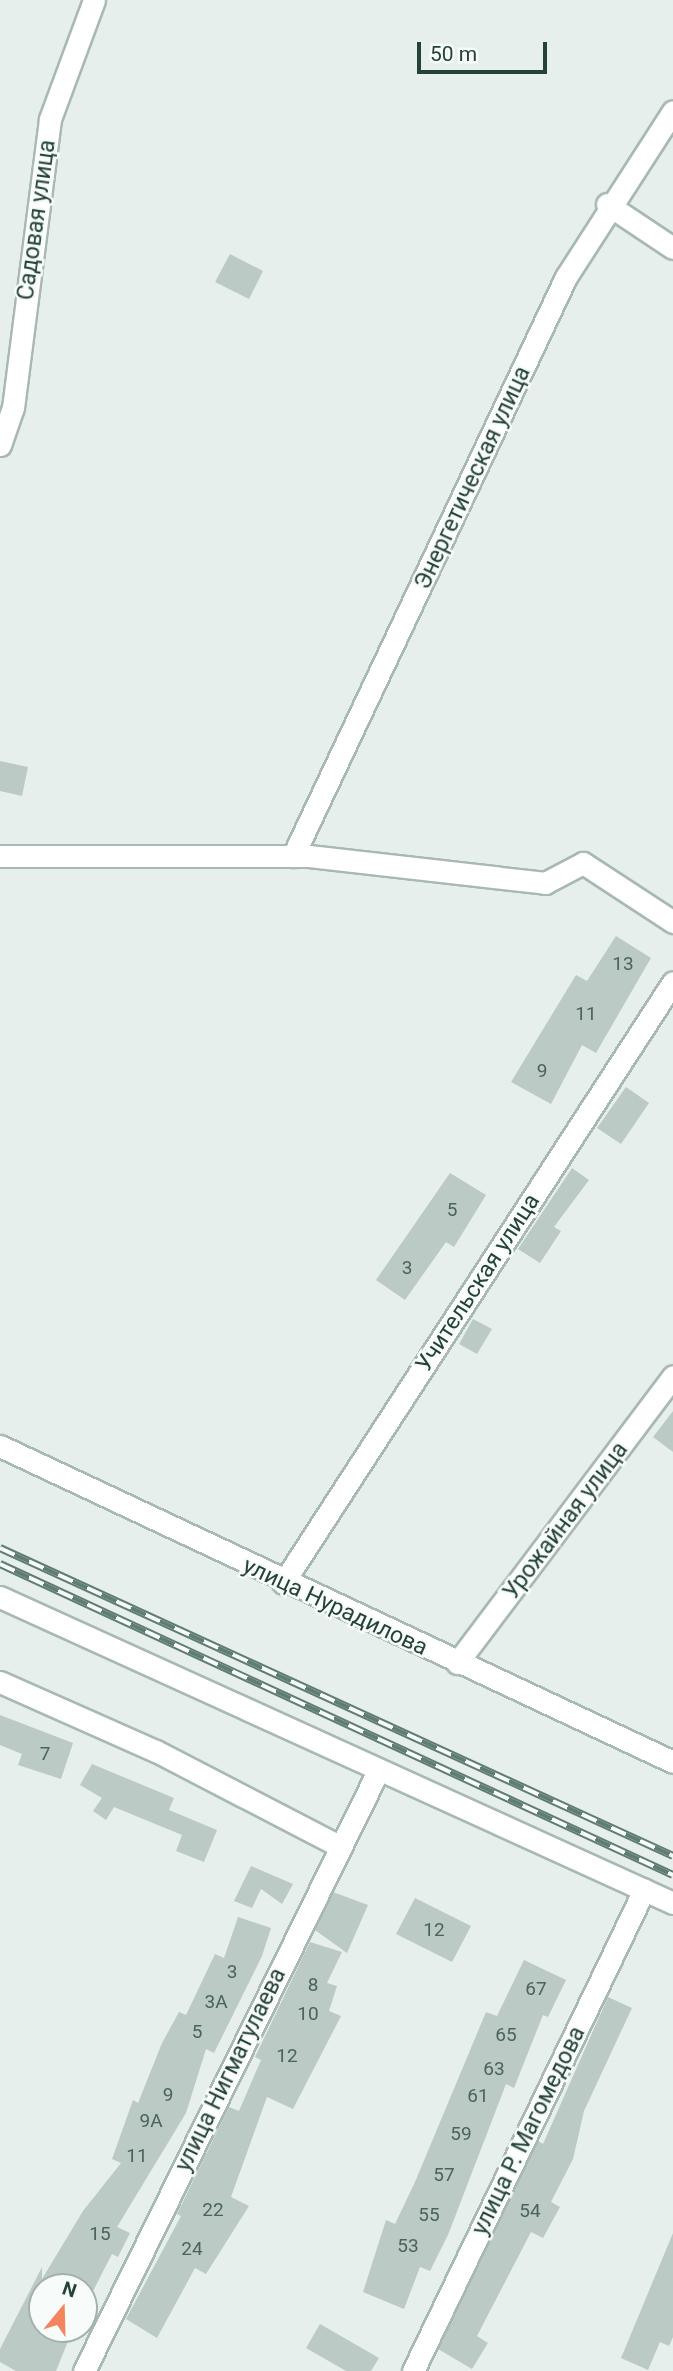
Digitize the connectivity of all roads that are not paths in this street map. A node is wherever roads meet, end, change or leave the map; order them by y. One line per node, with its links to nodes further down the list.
1 (94, 0): 5 (street, Садовая улица)
2 (673, 111): 3 (street, Энергетическая улица)
3 (607, 204): 4 (street); 7 (street, Энергетическая улица)
4 (673, 248)
5 (0, 445)
6 (0, 856): 7 (street)
7 (293, 856): 8 (street)
8 (673, 922)
9 (673, 982): 12 (street, Учительская улица)
10 (673, 1376): 14 (street, Урожайная улица)
11 (0, 1446): 12 (street, улица Нурадилова)
12 (283, 1584): 14 (street, улица Нурадилова)
13 (0, 1597): 17 (street)
14 (457, 1663): 16 (street, улица Нурадилова)
15 (0, 1682): 18 (street)
16 (673, 1762)
17 (379, 1769): 18 (street, улица Нигматулаева); 19 (street)
18 (341, 1847): 21 (street, улица Нигматулаева)
19 (645, 1890): 20 (street); 22 (street, улица Р. Магомедова)
20 (673, 1903)
21 (84, 2371)
22 (413, 2371)

